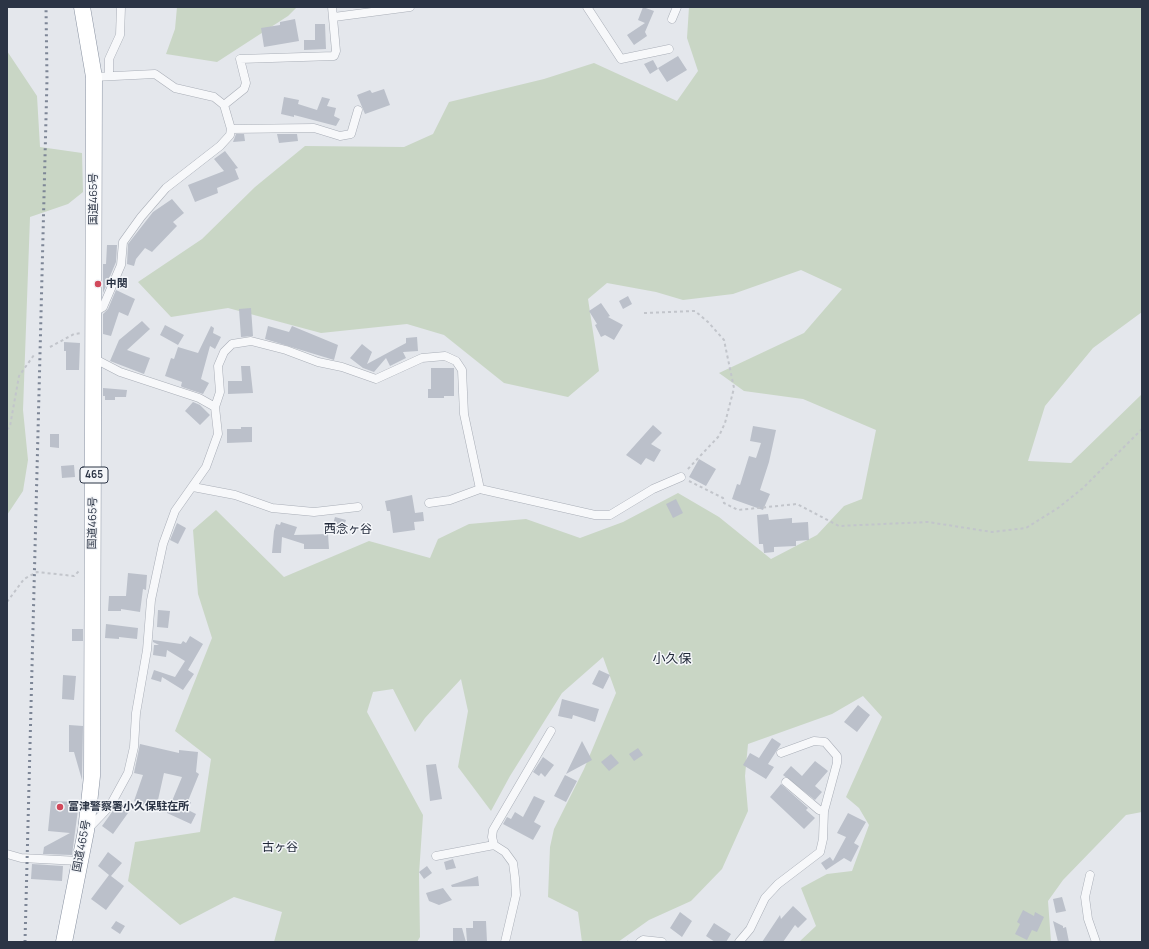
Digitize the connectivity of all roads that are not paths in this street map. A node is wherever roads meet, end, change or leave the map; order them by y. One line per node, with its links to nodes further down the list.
1 (82, 7): 10 (highway, 国道465号 / 465)
2 (121, 7): 10 (street)
3 (332, 7): 7 (street)
4 (410, 7): 7 (street)
5 (587, 7): 9 (street)
6 (677, 7): 8 (street)
7 (334, 18): 11 (street)
8 (672, 19)
9 (669, 49)
10 (102, 76): 11 (street); 14 (highway, 国道465号 / 465)
11 (224, 105): 13 (street)
12 (358, 110): 13 (street)
13 (231, 129): 14 (street)
14 (94, 312): 15 (highway, 国道465号 / 465)
15 (95, 359): 16 (street); 26 (highway, 国道465号 / 465)
16 (215, 407): 18 (street); 19 (street)
17 (681, 477): 19 (street)
18 (193, 487): 21 (street); 26 (street)
19 (480, 489): 20 (street)
20 (429, 503)
21 (358, 507)
22 (551, 731): 27 (street)
23 (781, 753): 25 (street)
24 (786, 782): 25 (street)
25 (824, 811): 36 (street)
26 (86, 831): 30 (highway, 国道465号 / 465)
27 (494, 845): 29 (street); 33 (street)
28 (7, 854): 30 (street)
29 (436, 856)
30 (79, 861): 32 (highway, 国道465号 / 465)
31 (1090, 875): 37 (street)
32 (64, 942)
33 (505, 942)
34 (640, 942): 35 (street)
35 (662, 942)
36 (739, 942)
37 (1096, 942)

